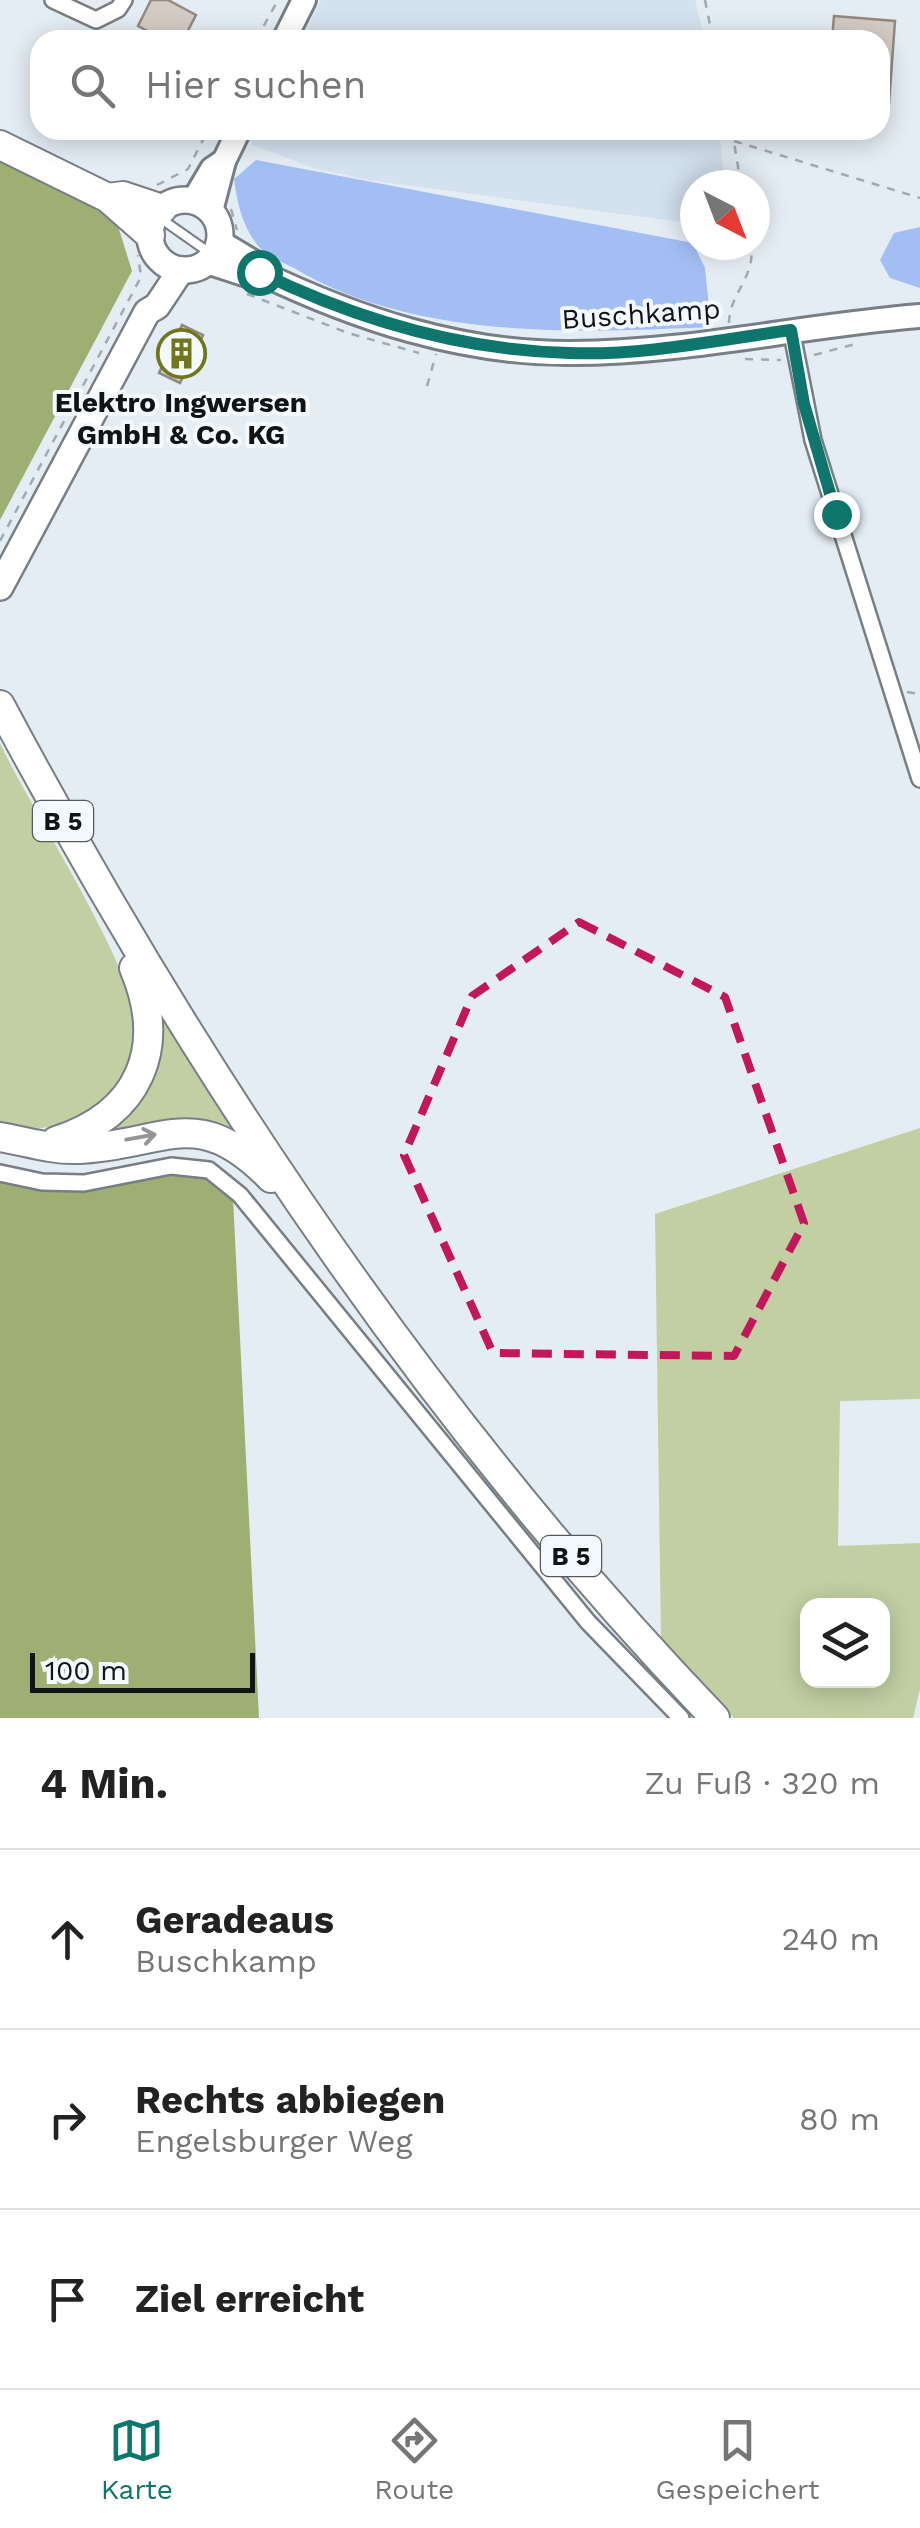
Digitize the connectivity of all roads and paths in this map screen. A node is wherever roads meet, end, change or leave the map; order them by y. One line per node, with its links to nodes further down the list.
1 (53, 0): 2 (street)
2 (124, 0)
3 (278, 0): 6 (path)
4 (304, 0): 7 (street)
5 (704, 0): 8 (path)
6 (262, 30)
7 (289, 30)
8 (711, 30)
9 (203, 140): 16 (path)
10 (235, 140): 15 (street)
11 (734, 141): 13 (path); 14 (path)
12 (0, 145): 16 (highway)
13 (739, 170)
14 (920, 198)
15 (202, 206): 16 (main road); 17 (main road)
16 (150, 217): 17 (lane); 18 (main road); 25 (path)
17 (213, 254): 18 (main road); 21 (street, Buschkamp)
18 (172, 266): 26 (main road)
19 (920, 316): 20 (street, Buschkamp)
20 (791, 330): 21 (street, Buschkamp); 23 (street)
21 (440, 337): 24 (path)
22 (871, 341): 23 (path)
23 (796, 358): 28 (street)
24 (427, 386)
25 (0, 540)
26 (0, 587)
27 (0, 704): 29 (highway, B 5)
28 (920, 779)
29 (103, 892): 31 (highway); 33 (highway, B 5)
30 (0, 1137): 31 (highway)
31 (45, 1144): 33 (highway, one-way to 33)
32 (0, 1174): 34 (street)
33 (323, 1234): 35 (highway, B 5)
34 (681, 1718)
35 (715, 1718)

